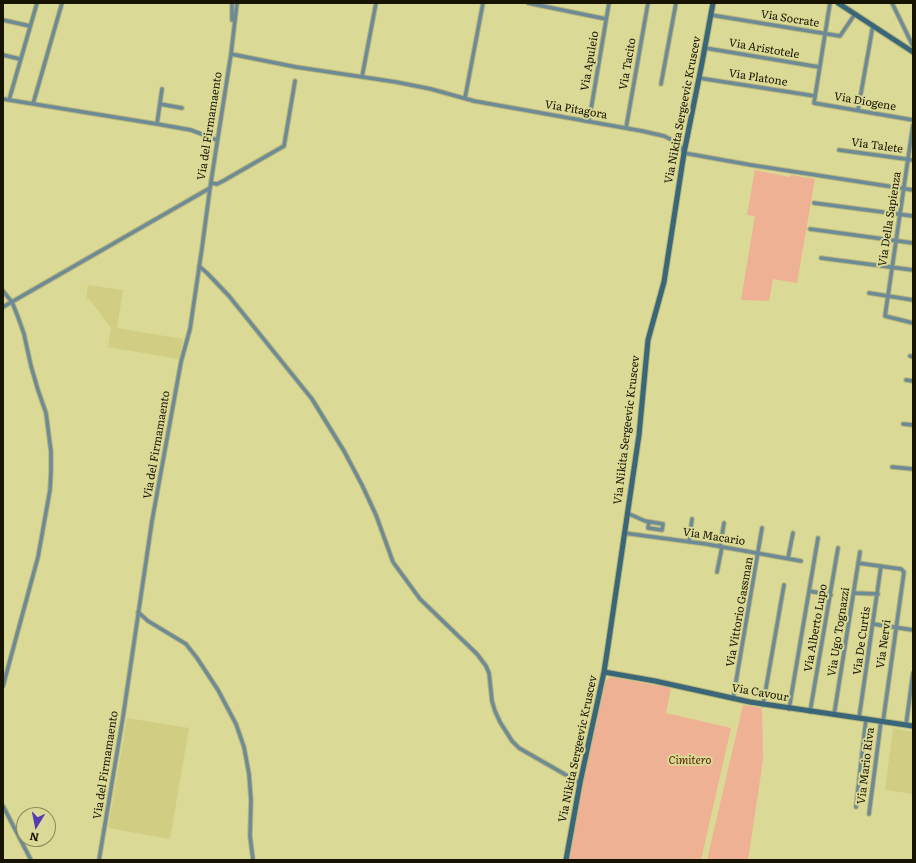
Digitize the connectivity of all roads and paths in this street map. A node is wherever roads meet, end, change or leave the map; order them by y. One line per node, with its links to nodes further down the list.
1 (37, 3): 21 (street)
2 (62, 3): 39 (street)
3 (232, 3): 22 (street, Via del Firmamaento)
4 (237, 3): 22 (street, Via del Firmamaento)
5 (376, 3): 30 (street)
6 (483, 3): 36 (street)
7 (528, 3): 15 (street)
8 (609, 3): 18 (street, Via Apuleio)
9 (648, 3): 47 (street, Via Tacito)
10 (676, 3): 33 (street)
11 (713, 3): 17 (main road, Via Nikita Sergeevic Kruscev)
12 (830, 3): 23 (street)
13 (838, 3): 16 (main road)
14 (892, 3): 25 (street)
15 (546, 5): 18 (street)
16 (855, 14): 20 (main road); 23 (street, Via Socrate)
17 (711, 15): 23 (street, Via Socrate); 24 (main road, Via Nikita Sergeevic Kruscev)
18 (606, 19): 44 (street, Via Apuleio)
19 (3, 20): 21 (street)
20 (873, 25): 25 (main road); 42 (street)
21 (30, 26): 28 (street)
22 (233, 33): 26 (street, Via del Firmamaento)
23 (825, 34): 29 (street)
24 (705, 48): 29 (street, Via Aristotele); 31 (main road, Via Nikita Sergeevic Kruscev)
25 (913, 49)
26 (231, 54): 30 (street, Via Pitagora); 48 (street, Via del Firmamaento)
27 (3, 55): 28 (street)
28 (20, 59): 38 (street)
29 (820, 67): 35 (street)
30 (362, 77): 36 (street, Via Pitagora)
31 (699, 78): 35 (street, Via Platone); 50 (main road, Via Nikita Sergeevic Kruscev)
32 (295, 82): 53 (street)
33 (661, 84)
34 (162, 89): 40 (street)
35 (815, 96): 42 (street, Via Diogene)
36 (465, 98): 44 (street, Via Pitagora)
37 (3, 99): 38 (street)
38 (9, 100): 39 (street)
39 (33, 104): 45 (street)
40 (160, 104): 41 (street); 45 (street)
41 (182, 108)
42 (858, 110): 43 (street, Via Diogene)
43 (913, 120)
44 (589, 121): 47 (street, Via Pitagora)
45 (157, 124): 48 (street)
46 (913, 125): 51 (street, Via Della Sapienza)
47 (626, 128): 50 (street, Via Pitagora)
48 (217, 140): 53 (street, Via del Firmamaento)
49 (839, 150): 51 (street, Via Talete)
50 (684, 153): 55 (street); 80 (main road, Via Nikita Sergeevic Kruscev)
51 (908, 159): 52 (street, Via Talete); 55 (street, Via Della Sapienza)
52 (913, 160)
53 (211, 183): 54 (street, Via del Firmamaento)
54 (210, 188): 64 (street, Via del Firmamaento); 71 (street)
55 (904, 189): 56 (street); 58 (street, Via Della Sapienza)
56 (913, 190)
57 (814, 203): 58 (street)
58 (899, 214): 59 (street); 61 (street, Via Della Sapienza)
59 (913, 216)
60 (810, 229): 61 (street)
61 (895, 240): 62 (street); 65 (street, Via Della Sapienza)
62 (913, 243)
63 (822, 258): 65 (street)
64 (199, 266): 105 (street, Via del Firmamaento); 122 (street)
65 (891, 267): 66 (street); 69 (street, Via Della Sapienza)
66 (913, 270)
67 (3, 291): 71 (street)
68 (869, 293): 69 (street)
69 (887, 296): 70 (street); 73 (street, Via Della Sapienza)
70 (913, 300)
71 (12, 302): 72 (street); 111 (street)
72 (3, 307)
73 (913, 323)
74 (906, 380): 75 (street)
75 (913, 381)
76 (903, 424): 77 (street)
77 (913, 426)
78 (892, 467): 79 (street)
79 (913, 469)
80 (628, 512): 82 (street); 86 (main road, Via Nikita Sergeevic Kruscev)
81 (692, 519): 90 (street)
82 (649, 522): 85 (street); 85 (street)
83 (724, 523): 91 (street)
84 (762, 528): 94 (street, Via Vittorio Gassman)
85 (660, 530): 88 (street)
86 (624, 533): 88 (street, Via Macario); 109 (main road, Via Nikita Sergeevic Kruscev)
87 (793, 533): 95 (street)
88 (658, 538): 90 (street, Via Macario)
89 (818, 538): 101 (street)
90 (689, 542): 91 (street, Via Macario)
91 (721, 547): 94 (street, Via Macario); 99 (street)
92 (838, 548): 104 (street, Via Alberto Lupo)
93 (860, 552): 97 (street, Via Ugo Tognazzi)
94 (759, 553): 95 (street, Via Macario); 112 (street, Via Vittorio Gassman)
95 (788, 558): 96 (street, Via Macario)
96 (801, 560)
97 (858, 563): 98 (street); 102 (street, Via Ugo Tognazzi)
98 (881, 566): 103 (street, Via De Curtis); 107 (street, Via Nervi)
99 (718, 572)
100 (784, 585): 113 (street)
101 (809, 591): 104 (street); 114 (street)
102 (854, 593): 103 (street); 116 (street, Via Ugo Tognazzi)
103 (878, 594): 106 (street, Via De Curtis)
104 (831, 595): 115 (street, Via Alberto Lupo)
105 (138, 612): 127 (street, Via del Firmamaento); 128 (street)
106 (873, 624): 107 (street); 117 (street, Via De Curtis)
107 (896, 628): 108 (street); 119 (street, Via Nervi)
108 (913, 630)
109 (604, 672): 112 (main road, Via Cavour); 122 (main road, Via Nikita Sergeevic Kruscev)
110 (913, 673): 120 (street)
111 (3, 686)
112 (733, 699): 113 (main road, Via Cavour)
113 (763, 705): 114 (main road, Via Cavour)
114 (789, 709): 115 (main road, Via Cavour)
115 (810, 712): 116 (main road, Via Cavour)
116 (834, 715): 117 (main road, Via Cavour)
117 (859, 718): 118 (main road, Via Cavour)
118 (866, 719): 119 (main road, Via Cavour); 124 (street)
119 (882, 722): 120 (main road, Via Cavour); 125 (street, Via Mario Riva)
120 (906, 725): 121 (main road, Via Cavour)
121 (913, 726)
122 (580, 783): 129 (main road, Via Nikita Sergeevic Kruscev)
123 (3, 806): 126 (street)
124 (856, 807)
125 (869, 814)
126 (31, 860)
127 (99, 860)
128 (253, 860)
129 (566, 860)

